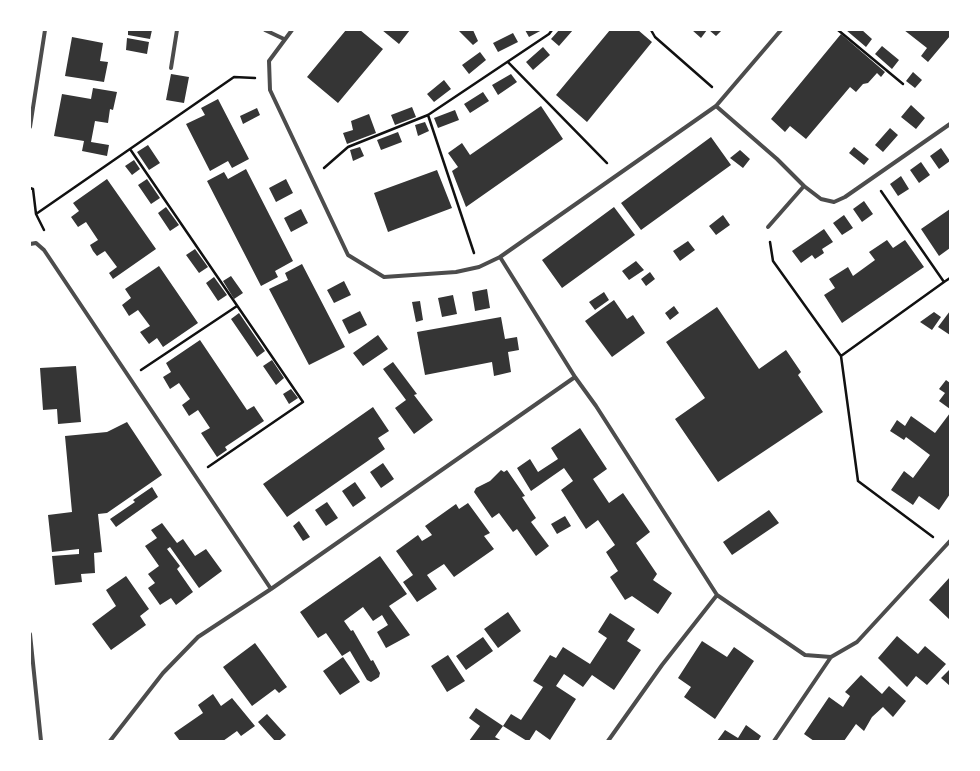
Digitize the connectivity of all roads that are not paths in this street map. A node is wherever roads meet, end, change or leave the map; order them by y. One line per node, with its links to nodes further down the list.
1 (45, 30): 10 (street)
2 (177, 30): 7 (street)
3 (265, 30): 6 (street)
4 (292, 30): 6 (street)
5 (782, 30): 8 (street)
6 (284, 39): 14 (street)
7 (171, 68)
8 (716, 106): 11 (street); 14 (street)
9 (950, 124): 11 (street)
10 (30, 127)
11 (804, 186): 12 (street)
12 (768, 227)
13 (30, 244): 17 (street)
14 (500, 258): 15 (street)
15 (575, 377): 17 (street); 18 (street)
16 (950, 541): 20 (street)
17 (271, 589): 22 (street)
18 (717, 596): 20 (street); 23 (street)
19 (30, 634): 21 (street)
20 (831, 657): 24 (street)
21 (41, 741)
22 (110, 741)
23 (608, 741)
24 (774, 741)

